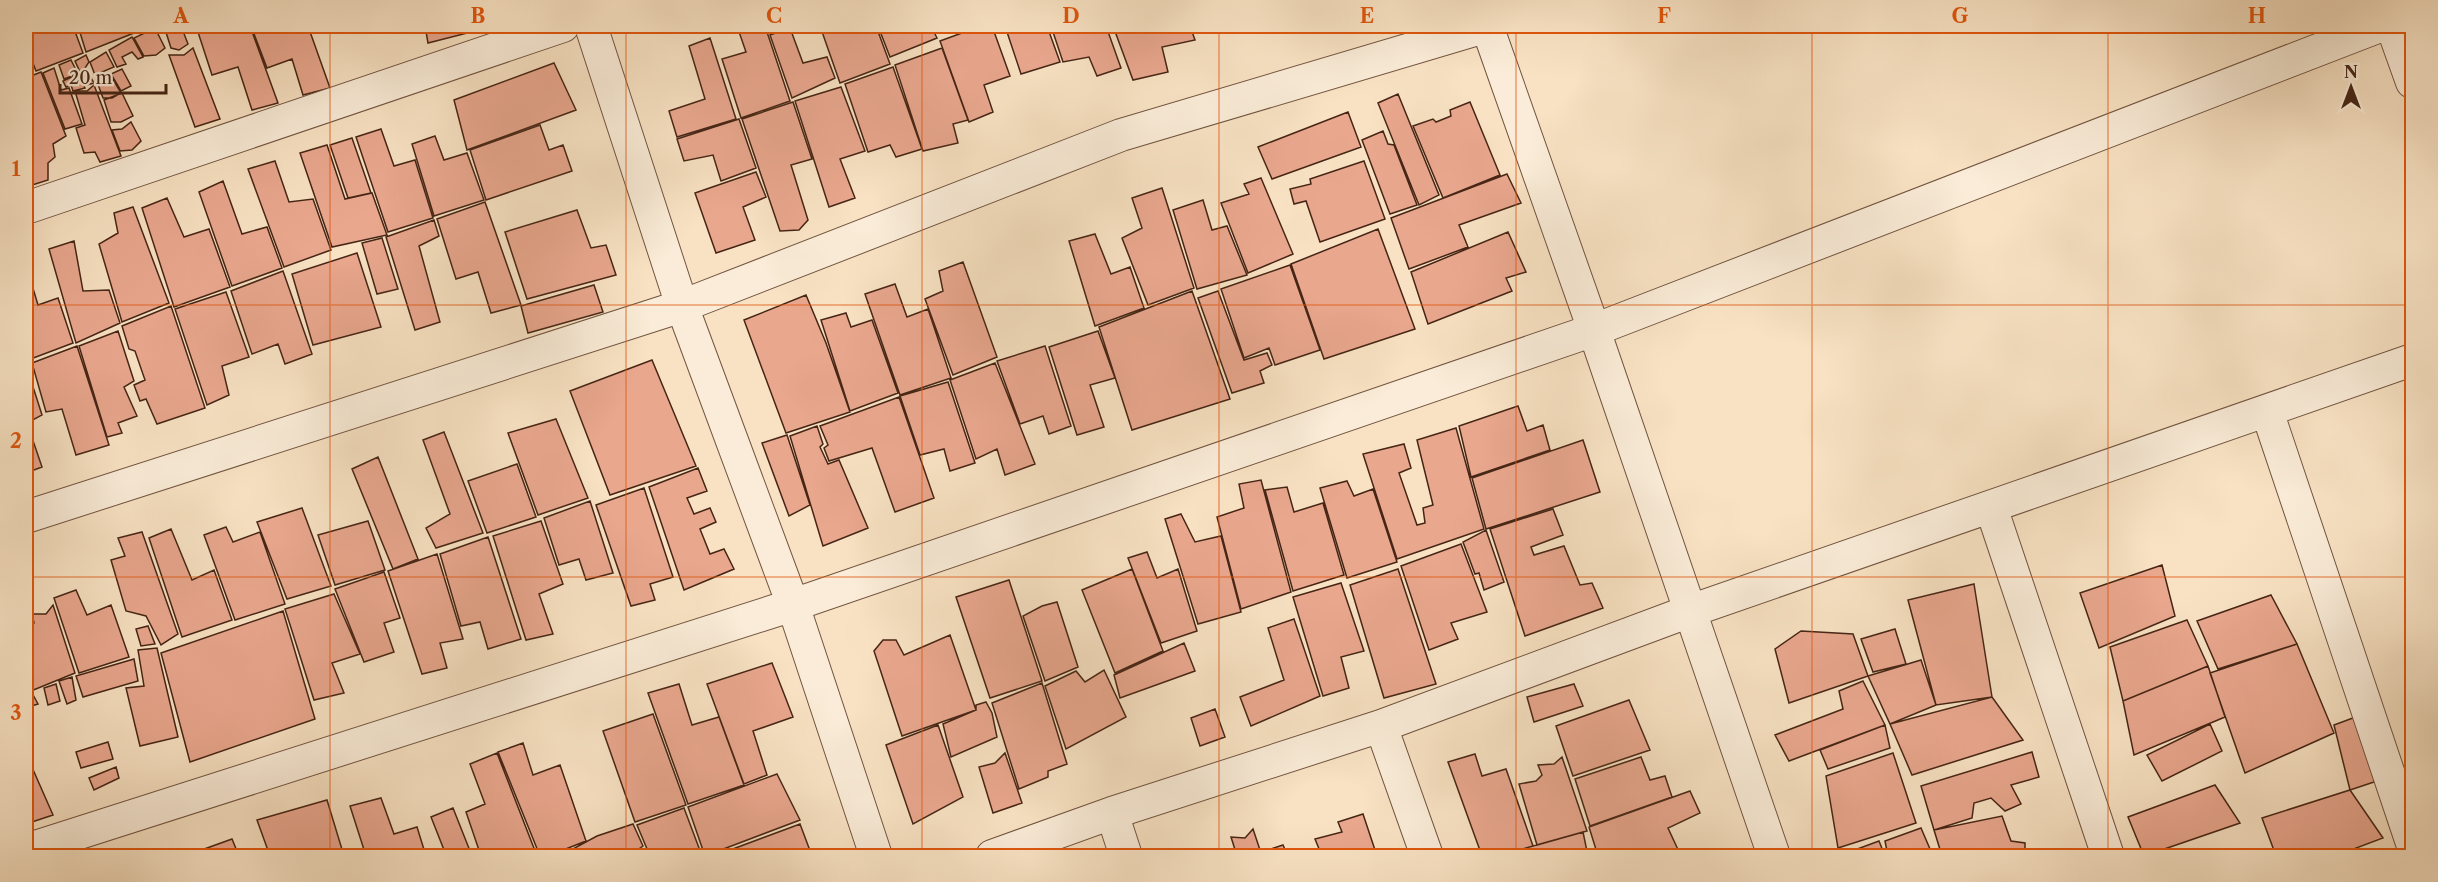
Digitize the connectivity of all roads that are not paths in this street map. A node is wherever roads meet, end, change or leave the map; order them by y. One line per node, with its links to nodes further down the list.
1 (563, 26): 7 (street)
2 (591, 26): 8 (street)
3 (1487, 26): 8 (street); 9 (street)
4 (2380, 26): 9 (street)
5 (2392, 26): 6 (street)
6 (2412, 82)
7 (26, 208)
8 (682, 306): 13 (street); 14 (street)
9 (1594, 330): 14 (street); 15 (street)
10 (2412, 360): 11 (street)
11 (2267, 411): 12 (street); 18 (street)
12 (1991, 507): 15 (street); 25 (street)
13 (26, 517)
14 (793, 605): 19 (street); 20 (street)
15 (1690, 611): 16 (street); 24 (street)
16 (1381, 726): 17 (street); 23 (street)
17 (1112, 813): 21 (street); 22 (street)
18 (2412, 843)
19 (26, 850)
20 (876, 856)
21 (992, 856)
22 (1126, 856)
23 (1427, 856)
24 (1774, 856)
25 (2108, 856)

